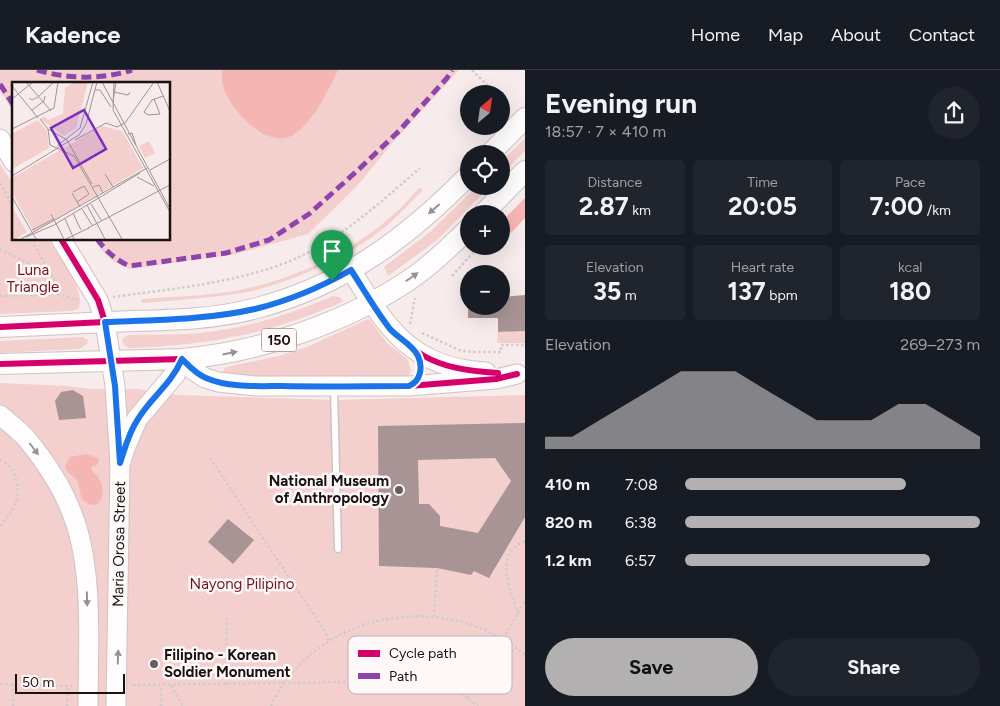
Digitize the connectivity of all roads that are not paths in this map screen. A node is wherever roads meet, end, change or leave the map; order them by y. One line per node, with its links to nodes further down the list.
1 (518, 113): 3 (main road)
2 (0, 139): 4 (street)
3 (496, 145)
4 (12, 159)
5 (525, 171): 7 (main road)
6 (460, 184): 10 (main road, 150, one-way to 10)
7 (492, 205)
8 (460, 237): 11 (main road, 150, one-way to 8)
9 (61, 240): 12 (street, Maria Orosa Street)
10 (351, 270): 11 (street); 12 (main road, 150)
11 (371, 303): 14 (street); 15 (main road, 150, one-way to 11)
12 (105, 322): 13 (main road, 150); 16 (street, Maria Orosa Street)
13 (0, 327)
14 (415, 351): 18 (street); 19 (street)
15 (182, 359): 16 (main road, 150); 20 (street); 22 (main road)
16 (112, 362): 17 (main road, 150); 22 (street, Maria Orosa Street)
17 (0, 364)
18 (521, 374): 19 (street)
19 (409, 386): 20 (street)
20 (334, 387): 23 (lane)
21 (0, 415): 24 (street, Maria Orosa Street, one-way to 24)
22 (120, 463): 25 (street, Maria Orosa Street, one-way to 22)
23 (338, 549)
24 (88, 706)
25 (116, 706)

